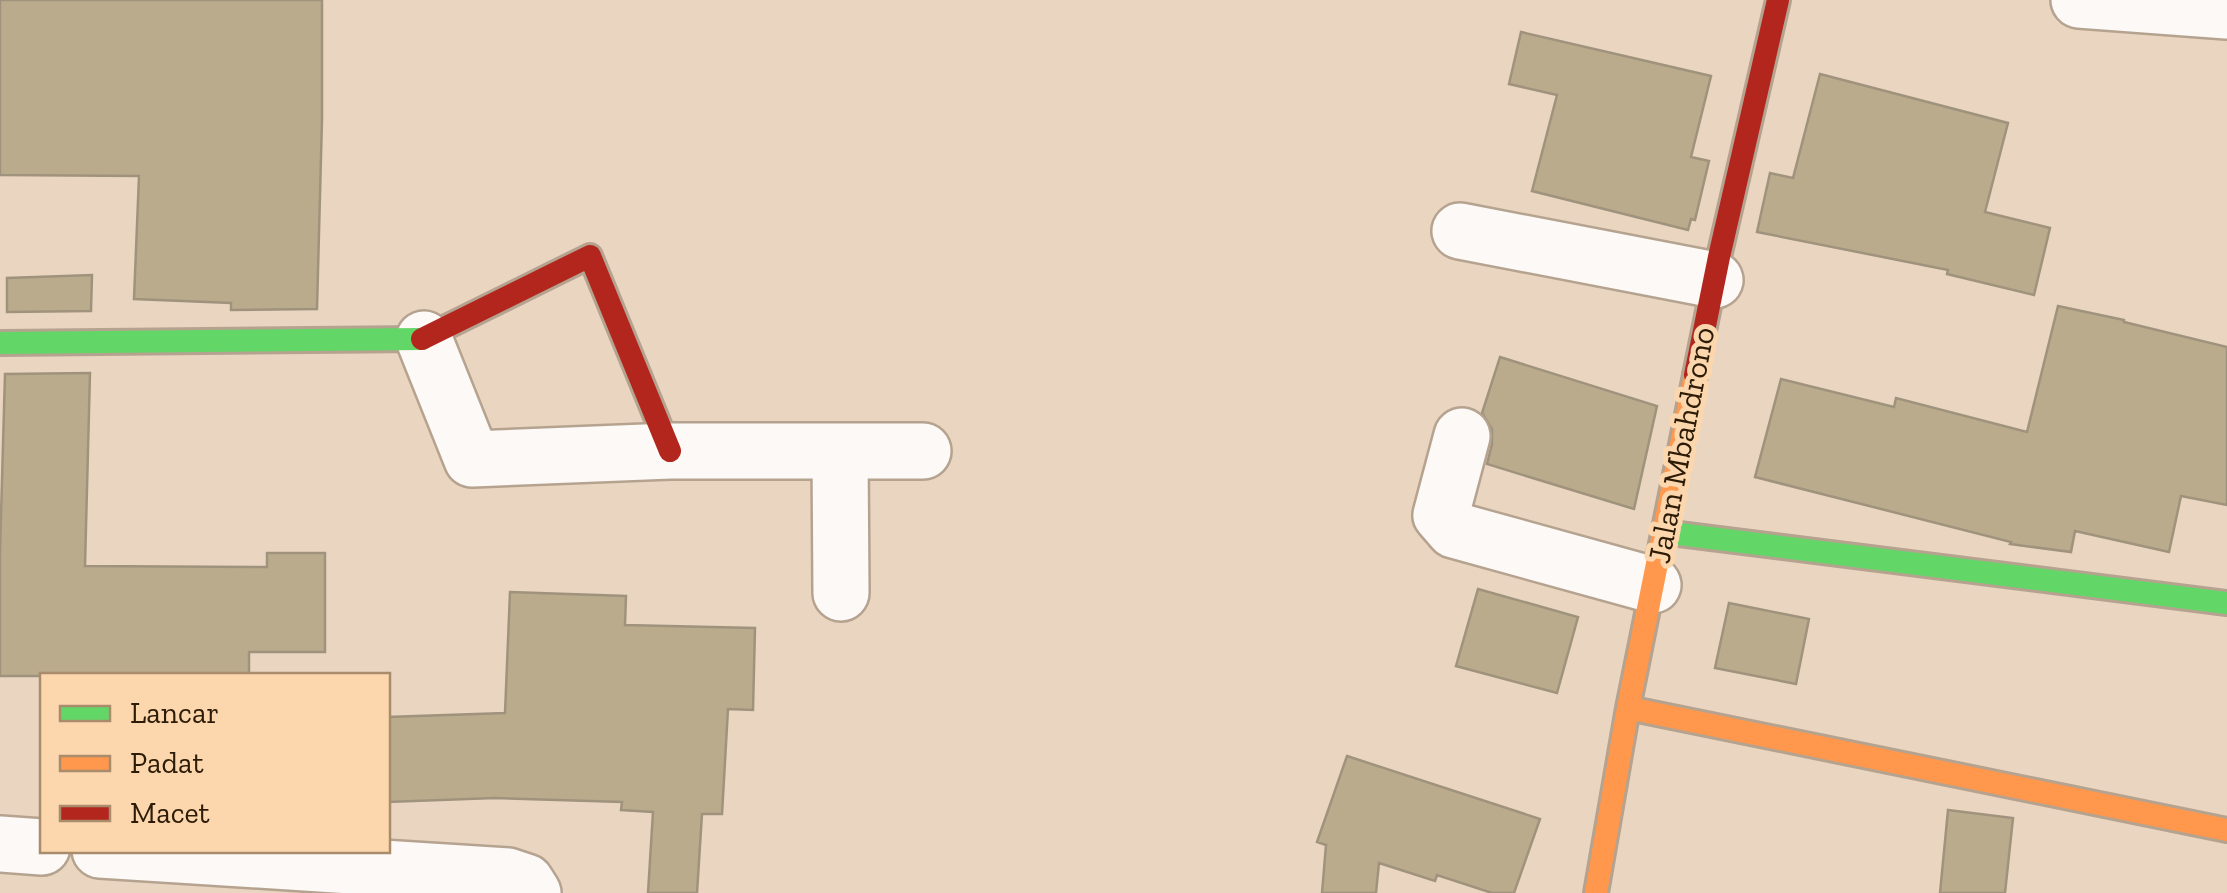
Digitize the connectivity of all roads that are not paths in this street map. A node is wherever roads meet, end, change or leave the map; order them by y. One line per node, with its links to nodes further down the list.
1 (1778, 0): 5 (street, Jalan Mbahdrono)
2 (2079, 0): 3 (street)
3 (2219, 7)
4 (1460, 231): 5 (street)
5 (1715, 280): 12 (street, Jalan Mbahdrono)
6 (424, 339): 7 (street); 9 (street); 9 (street)
7 (0, 342)
8 (1462, 436): 13 (street)
9 (670, 451): 10 (street)
10 (840, 451): 11 (street); 14 (street)
11 (922, 451)
12 (1663, 532): 13 (street, Jalan Mbahdrono); 15 (street)
13 (1653, 585): 16 (street, Jalan Mbahdrono)
14 (841, 593)
15 (2227, 603)
16 (1628, 708): 17 (street); 22 (street, Jalan Mbahdrono)
17 (2227, 830)
18 (0, 844): 19 (street)
19 (40, 847)
20 (147, 853): 21 (street)
21 (533, 893)
22 (1596, 893)

